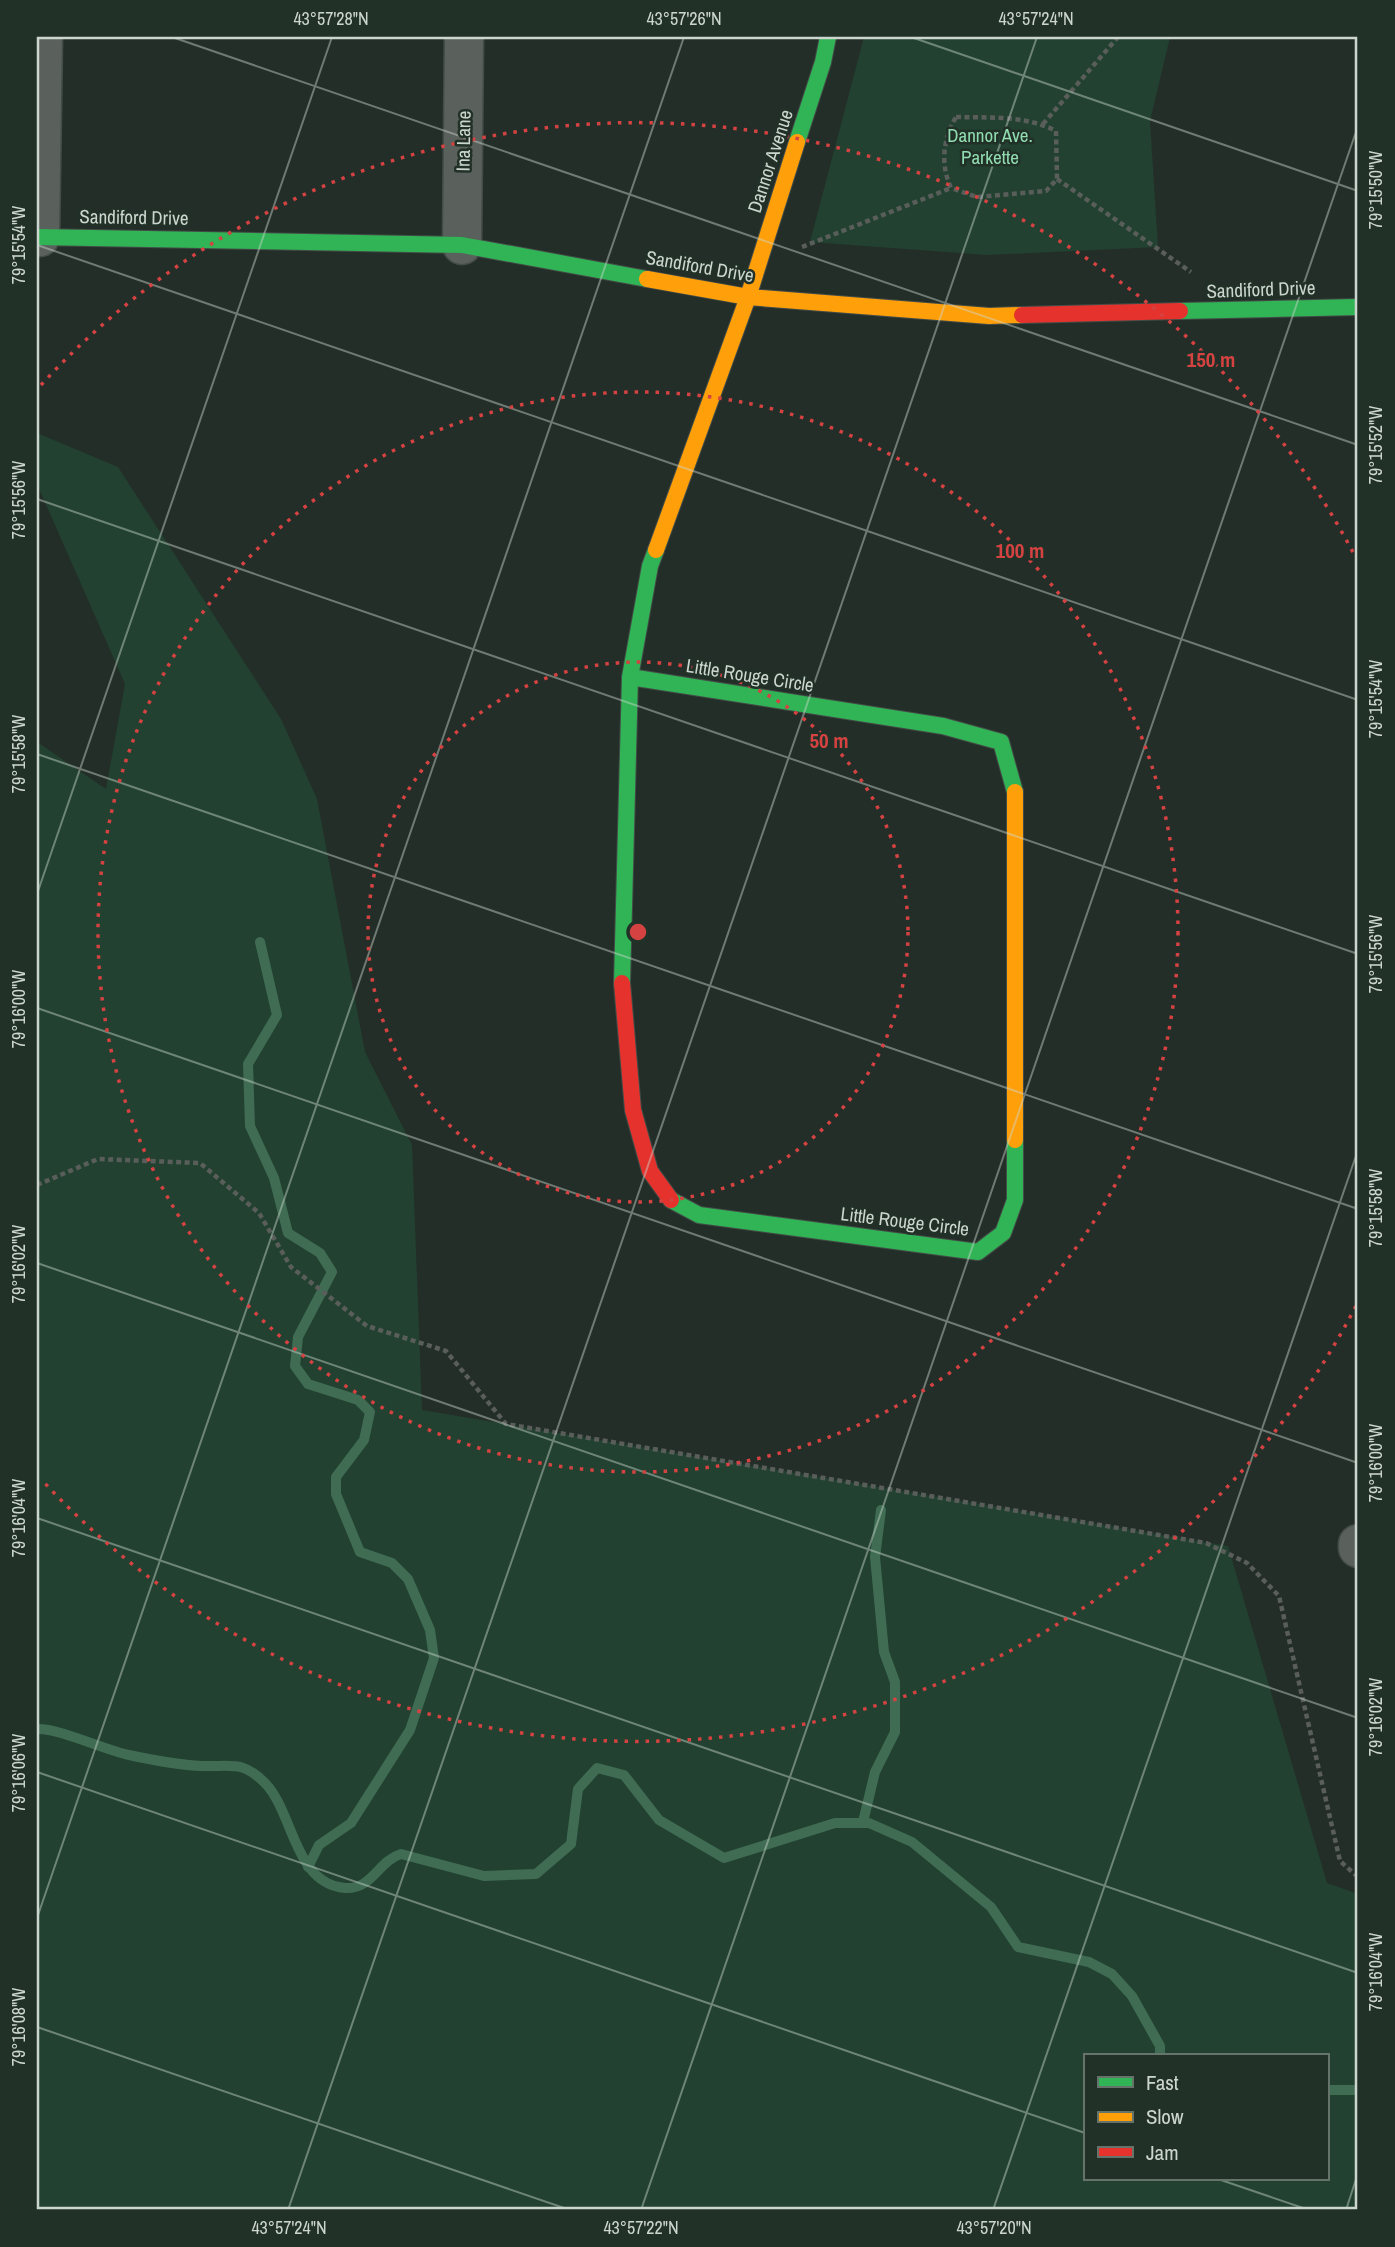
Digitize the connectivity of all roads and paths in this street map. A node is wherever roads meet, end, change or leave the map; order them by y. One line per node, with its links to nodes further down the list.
1 (43, 37): 8 (street)
2 (464, 37): 9 (street, Ina Lane)
3 (828, 37): 10 (street, Dannor Avenue)
4 (1118, 37): 5 (path)
5 (1043, 124): 6 (path); 7 (path)
6 (1057, 179): 7 (path); 13 (path)
7 (951, 188): 10 (path)
8 (38, 237): 9 (street, Sandiford Drive)
9 (462, 245): 11 (street, Sandiford Drive)
10 (759, 264): 11 (street, Dannor Avenue)
11 (748, 297): 13 (street, Sandiford Drive); 14 (street, Little Rouge Circle)
12 (1358, 307): 13 (street, Sandiford Drive)
13 (1247, 310)
14 (630, 677): 14 (street, Little Rouge Circle)
15 (37, 1185): 16 (path)
16 (1358, 1877)

